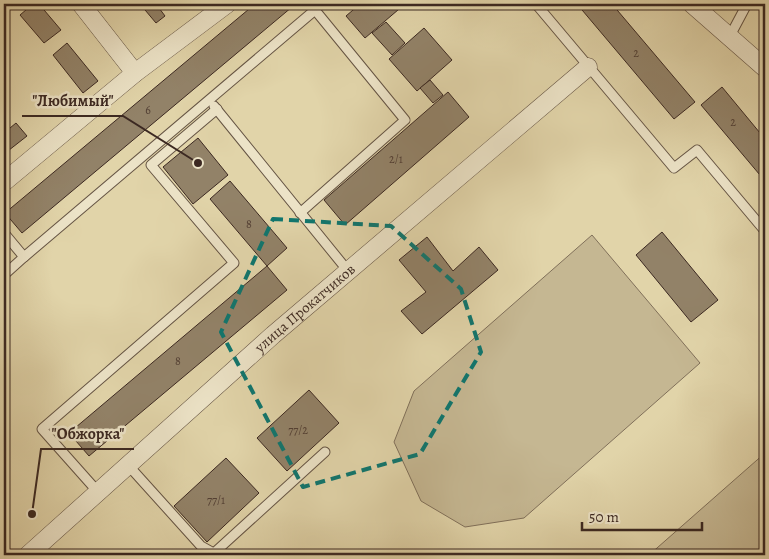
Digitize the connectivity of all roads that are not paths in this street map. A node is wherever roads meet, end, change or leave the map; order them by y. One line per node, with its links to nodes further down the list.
1 (81, 4): 10 (street)
2 (227, 4): 10 (street)
3 (536, 4): 8 (lane)
4 (692, 4): 7 (street)
5 (747, 4): 7 (lane)
6 (313, 7): 11 (lane); 14 (lane)
7 (730, 36): 9 (street)
8 (588, 67): 15 (lane); 18 (street, улица Прокатчиков)
9 (765, 68)
10 (135, 73): 13 (street)
11 (209, 100): 12 (lane); 17 (lane)
12 (217, 109): 14 (lane); 22 (lane)
13 (4, 182)
14 (300, 213): 18 (lane)
15 (765, 231)
16 (4, 233): 17 (lane)
17 (24, 257): 19 (lane)
18 (348, 271): 21 (street, улица Прокатчиков)
19 (4, 275)
20 (325, 452): 23 (lane)
21 (128, 465): 22 (street, улица Прокатчиков); 23 (lane)
22 (98, 492): 24 (street, улица Прокатчиков)
23 (216, 554)
24 (28, 555)

